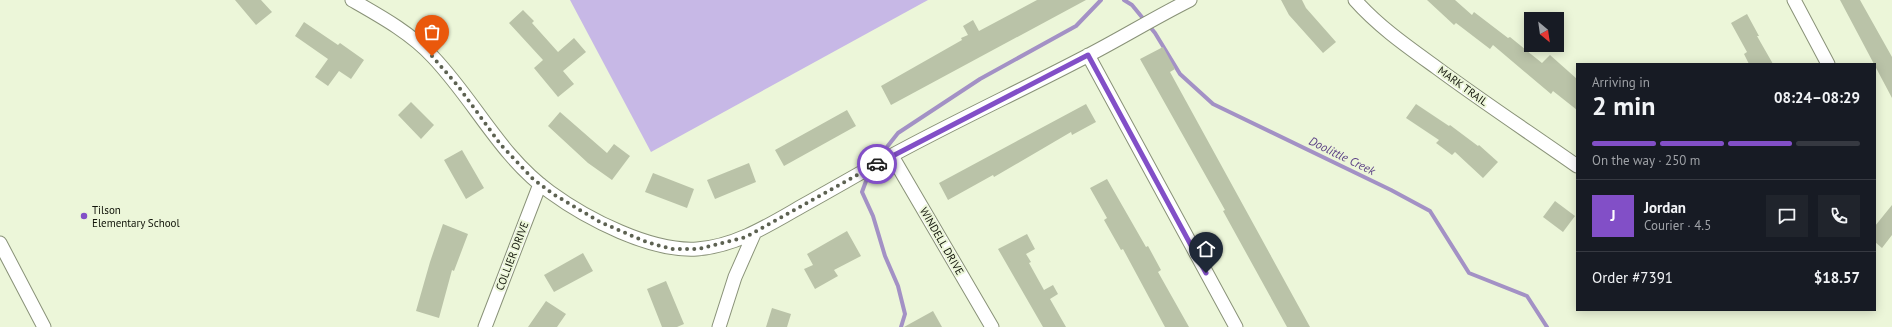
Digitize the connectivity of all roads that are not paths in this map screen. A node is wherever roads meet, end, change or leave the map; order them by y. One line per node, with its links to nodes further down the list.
1 (352, 0): 9 (street)
2 (1190, 0): 5 (street)
3 (1355, 0): 8 (street, MARK TRAIL)
4 (1794, 0): 6 (street)
5 (1088, 55): 7 (street); 16 (street)
6 (1827, 63)
7 (892, 156): 10 (street); 15 (street, WINDELL DRIVE)
8 (1576, 165)
9 (540, 184): 10 (street); 13 (street, COLLIER DRIVE)
10 (754, 234): 14 (street)
11 (0, 243): 12 (street)
12 (44, 327)
13 (485, 327)
14 (719, 327)
15 (992, 327)
16 (1236, 327)

